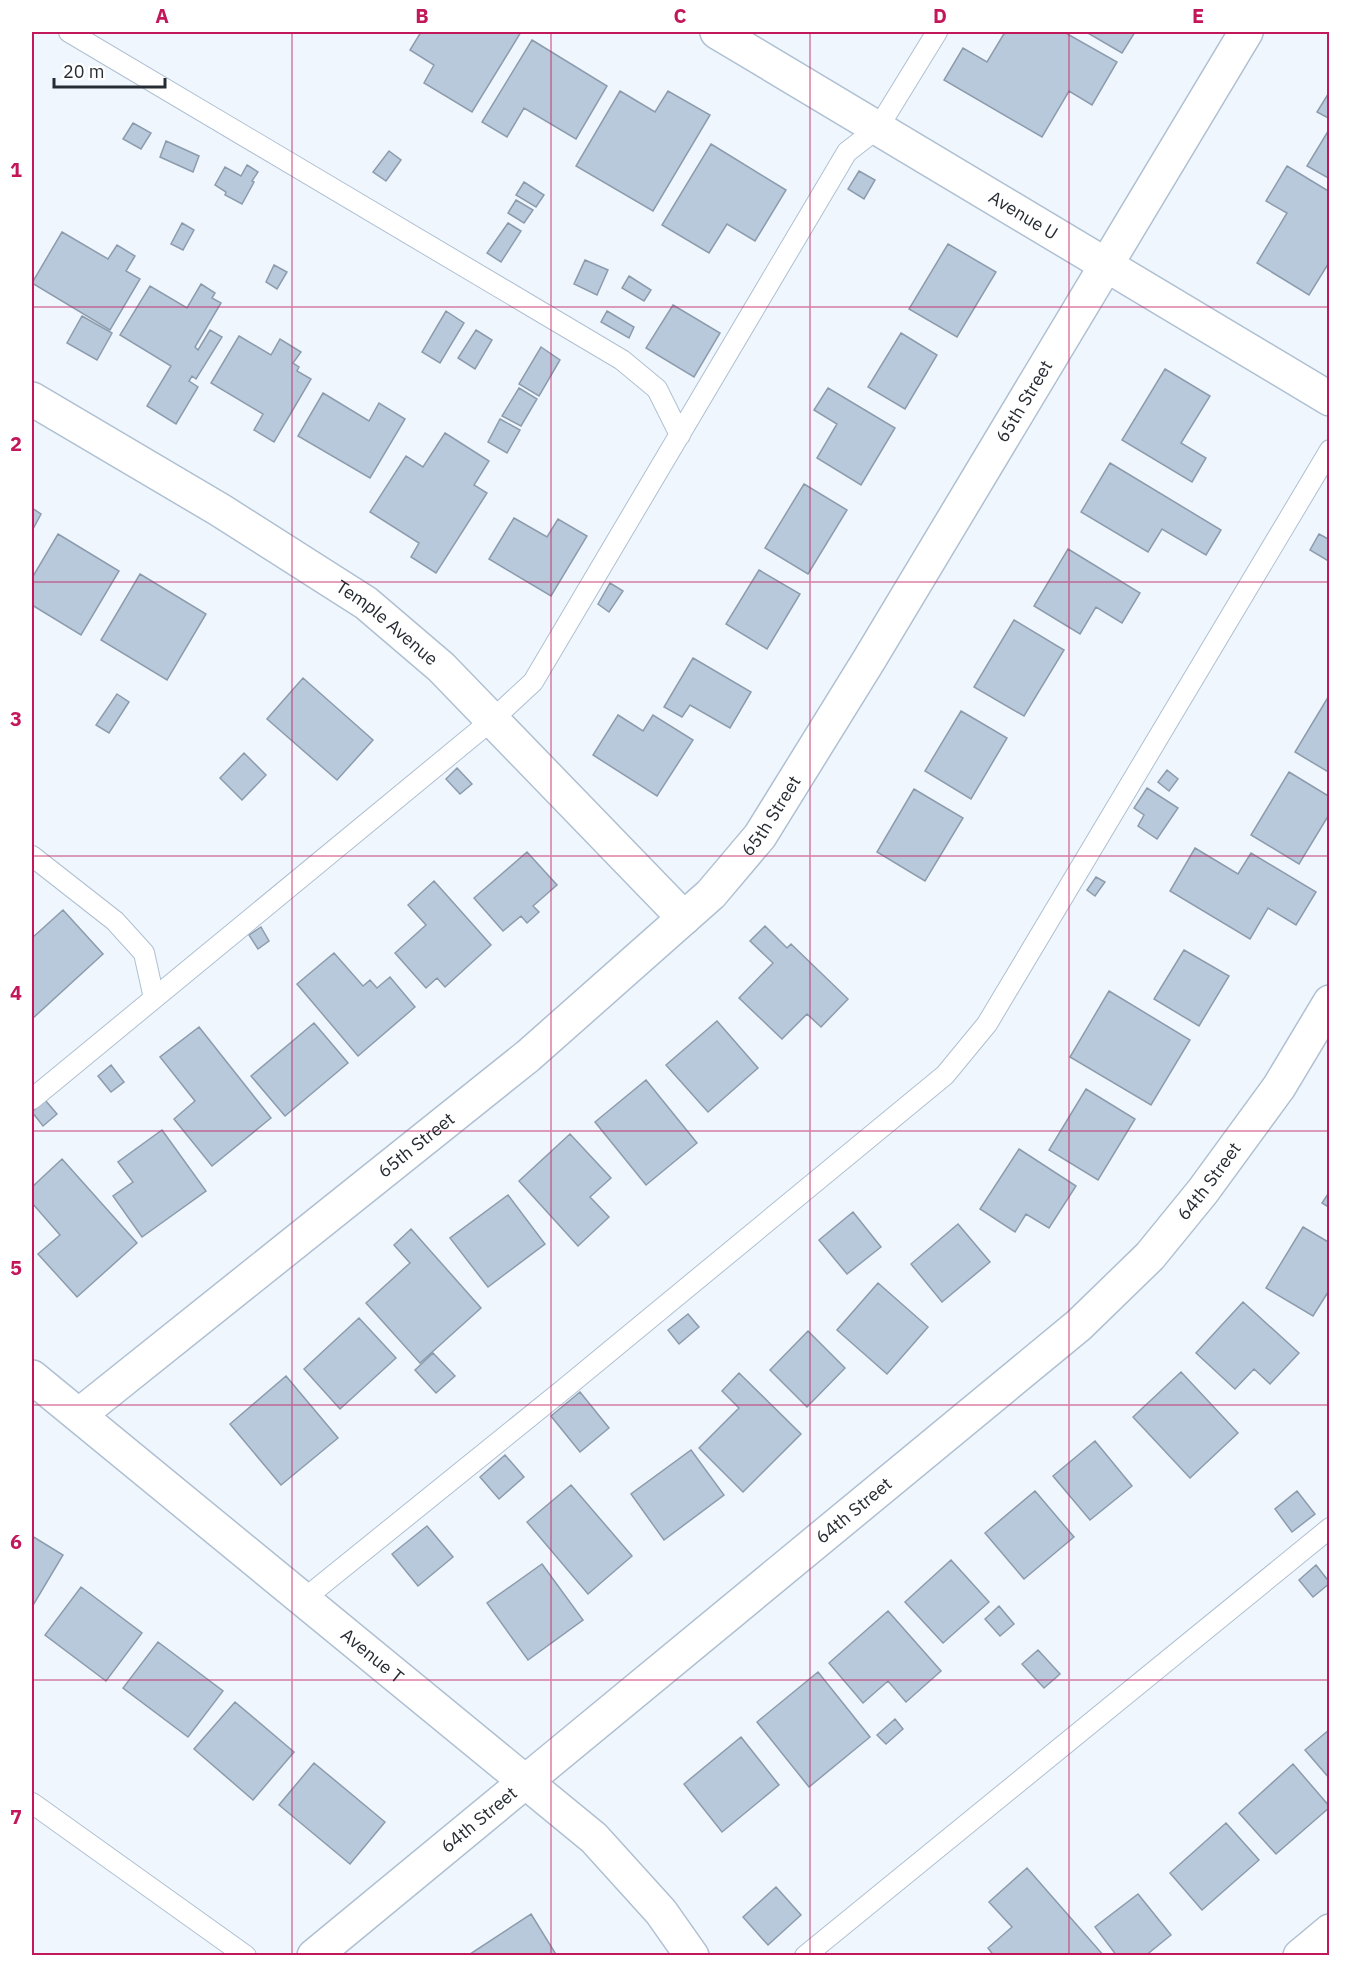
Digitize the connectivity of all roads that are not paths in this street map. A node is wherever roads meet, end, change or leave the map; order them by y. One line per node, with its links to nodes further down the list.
1 (69, 32): 9 (lane)
2 (717, 32): 5 (street, Avenue U)
3 (937, 32): 5 (lane)
4 (1246, 32): 6 (street, 65th Street)
5 (878, 128): 6 (street, Avenue U); 9 (lane)
6 (1106, 265): 8 (street, Avenue U); 13 (street, 65th Street)
7 (32, 399): 11 (street, Temple Avenue)
8 (1329, 399)
9 (680, 435): 11 (lane)
10 (1329, 450): 20 (lane)
11 (492, 720): 13 (street, Temple Avenue); 14 (lane)
12 (32, 856): 14 (lane)
13 (684, 918): 18 (street, 65th Street)
14 (154, 998): 16 (lane)
15 (1329, 1002): 21 (street, 64th Street)
16 (32, 1100)
17 (32, 1377): 18 (street, Avenue T)
18 (80, 1415): 20 (street, Avenue T)
19 (1329, 1528): 27 (lane)
20 (304, 1599): 21 (street, Avenue T)
21 (525, 1781): 25 (street, 64th Street); 26 (street, Avenue T)
22 (32, 1803): 24 (lane)
23 (1329, 1931): 28 (street)
24 (246, 1956)
25 (314, 1956)
26 (692, 1956)
27 (805, 1956)
28 (1300, 1956)

